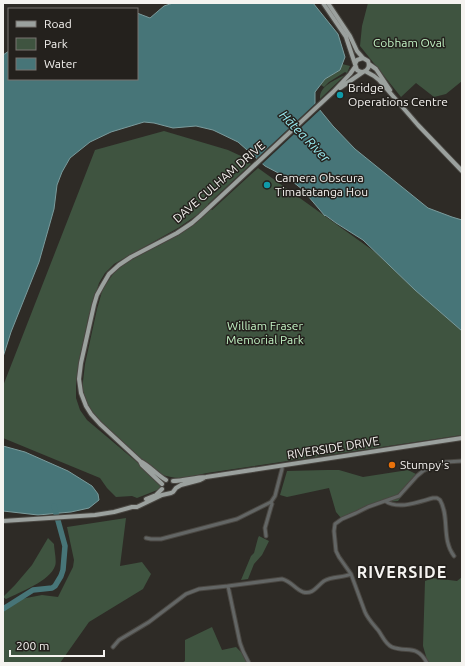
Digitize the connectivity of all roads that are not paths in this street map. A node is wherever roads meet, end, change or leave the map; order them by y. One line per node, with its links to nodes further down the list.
1 (323, 3): 5 (main road)
2 (328, 3): 3 (main road)
3 (363, 58): 4 (main road); 5 (main road)
4 (369, 64): 6 (main road); 8 (main road)
5 (355, 66): 6 (main road); 7 (main road, DAVE CULHAM DRIVE)
6 (364, 72): 7 (main road, DAVE CULHAM DRIVE); 8 (main road)
7 (333, 92): 11 (main road, DAVE CULHAM DRIVE)
8 (399, 102): 9 (main road)
9 (462, 171)
10 (462, 438): 13 (main road, RIVERSIDE DRIVE)
11 (140, 461): 15 (main road, DAVE CULHAM DRIVE); 17 (main road, DAVE CULHAM DRIVE)
12 (462, 461): 20 (street)
13 (282, 466): 14 (main road, RIVERSIDE DRIVE); 21 (street)
14 (206, 477): 16 (main road, RIVERSIDE DRIVE); 18 (main road, RIVERSIDE DRIVE)
15 (166, 480): 16 (main road); 17 (main road)
16 (172, 481): 18 (main road)
17 (162, 486): 19 (main road); 22 (main road)
18 (176, 488): 19 (main road)
19 (167, 494): 22 (main road)
20 (385, 501): 26 (street); 27 (street)
21 (271, 502): 24 (street); 25 (street)
22 (132, 507): 23 (main road)
23 (3, 521)
24 (266, 536)
25 (146, 538)
26 (454, 556)
27 (351, 574): 28 (street); 31 (street)
28 (228, 586): 29 (street); 30 (street)
29 (113, 647)
30 (249, 663)
31 (428, 663)

